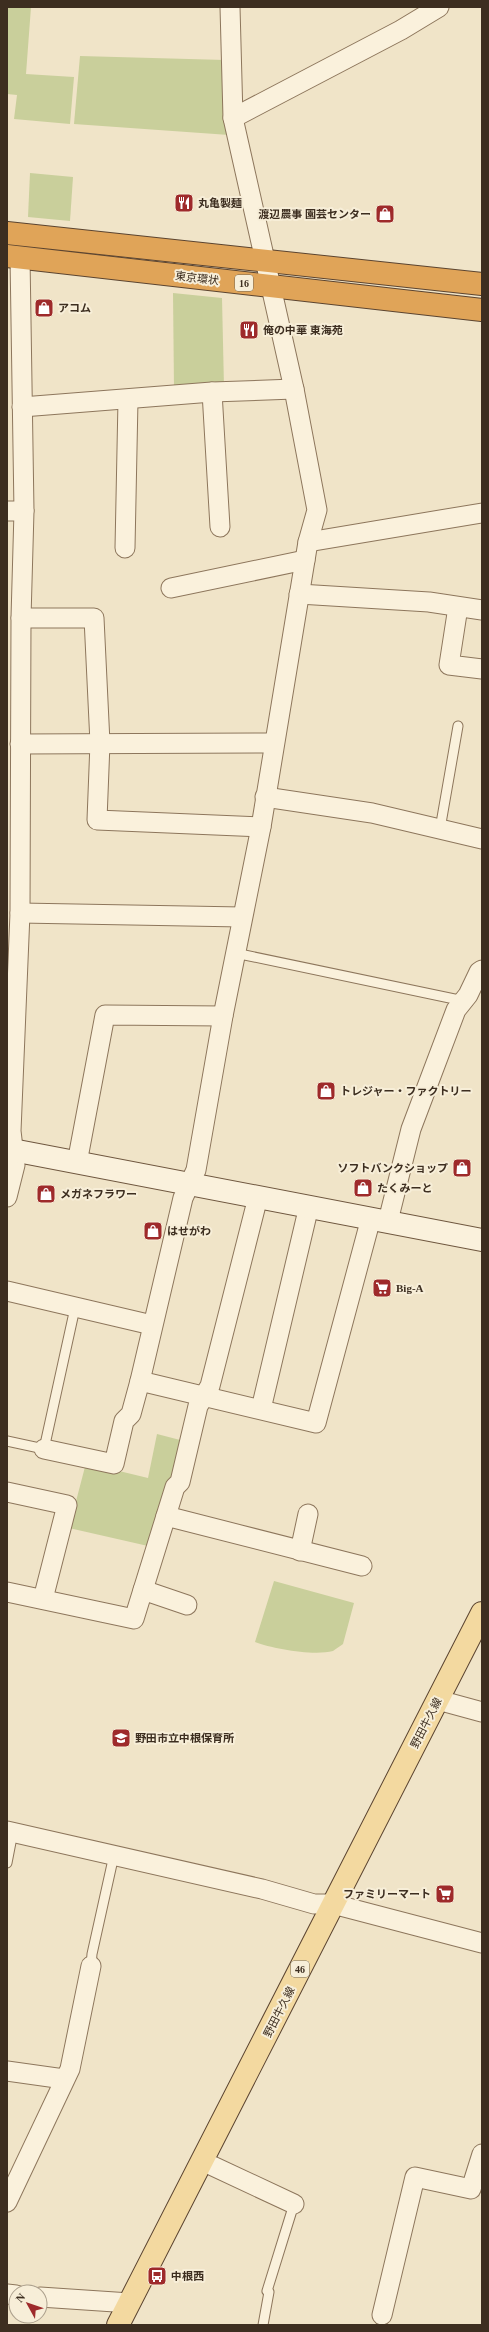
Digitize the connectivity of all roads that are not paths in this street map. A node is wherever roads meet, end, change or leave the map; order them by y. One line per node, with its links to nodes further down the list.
1 (230, 7): 3 (street)
2 (439, 7): 3 (street)
3 (233, 118): 6 (street)
4 (7, 233): 6 (highway, 16)
5 (13, 256): 8 (highway, 東京環状 / 16); 13 (street)
6 (264, 260): 7 (highway, 16); 8 (street)
7 (482, 284)
8 (271, 286): 9 (highway, 東京環状 / 16); 10 (street)
9 (482, 310)
10 (294, 389): 11 (street); 19 (street)
11 (212, 392): 12 (street); 17 (street)
12 (128, 400): 13 (street); 18 (street)
13 (22, 407): 14 (street)
14 (15, 449): 15 (street)
15 (15, 511): 24 (street)
16 (482, 513): 19 (street)
17 (220, 527)
18 (125, 548)
19 (307, 551): 20 (street); 21 (street)
20 (171, 588)
21 (300, 594): 22 (street); 28 (street)
22 (458, 607): 23 (street); 25 (street)
23 (482, 610)
24 (21, 618): 27 (street); 29 (street)
25 (482, 669)
26 (458, 726): 32 (lane)
27 (100, 743): 28 (street); 29 (street); 31 (street)
28 (274, 743): 30 (street)
29 (20, 744): 34 (street)
30 (265, 797): 31 (street); 32 (street)
31 (261, 827): 35 (street)
32 (440, 829): 33 (street)
33 (482, 839)
34 (20, 913): 35 (street); 40 (street)
35 (242, 917): 36 (street)
36 (235, 953): 38 (lane); 39 (street)
37 (482, 970): 38 (street)
38 (464, 1001): 46 (street)
39 (223, 1016): 41 (street); 42 (street)
40 (11, 1149): 41 (street); 44 (street)
41 (77, 1162): 42 (street)
42 (189, 1184): 43 (street); 50 (street)
43 (258, 1196): 45 (street); 52 (street)
44 (7, 1198)
45 (309, 1206): 46 (street); 53 (street)
46 (379, 1220): 47 (street); 53 (street)
47 (482, 1240)
48 (7, 1291): 49 (street)
49 (75, 1308): 50 (street); 55 (lane)
50 (152, 1324): 51 (street)
51 (140, 1381): 52 (street); 55 (street)
52 (204, 1397): 53 (street); 58 (street)
53 (261, 1409)
54 (7, 1441): 55 (lane)
55 (44, 1449)
56 (7, 1492): 63 (street)
57 (308, 1514): 59 (street)
58 (166, 1516): 59 (street); 61 (street)
59 (300, 1551): 60 (street)
60 (362, 1566)
61 (142, 1590): 63 (street); 64 (street)
62 (7, 1592): 63 (street)
63 (43, 1599)
64 (187, 1605)
65 (482, 1613): 66 (main road, 野田牛久線 / 46)
66 (438, 1700): 67 (street); 71 (main road, 野田牛久線 / 46)
67 (482, 1712)
68 (10, 1832): 69 (street); 70 (lane)
69 (114, 1855): 71 (street); 73 (lane)
70 (7, 1863)
71 (333, 1904): 72 (street); 77 (main road, 野田牛久線 / 46)
72 (482, 1943)
73 (91, 1966): 75 (street)
74 (7, 2070): 75 (street)
75 (64, 2079): 79 (street)
76 (482, 2154): 78 (street)
77 (202, 2161): 80 (street); 82 (main road, 野田牛久線 / 46)
78 (477, 2191): 83 (street)
79 (7, 2202)
80 (294, 2204): 85 (lane)
81 (48, 2298): 82 (street)
82 (130, 2303): 84 (main road, 野田牛久線 / 46)
83 (382, 2315)
84 (118, 2325)
85 (263, 2325)

